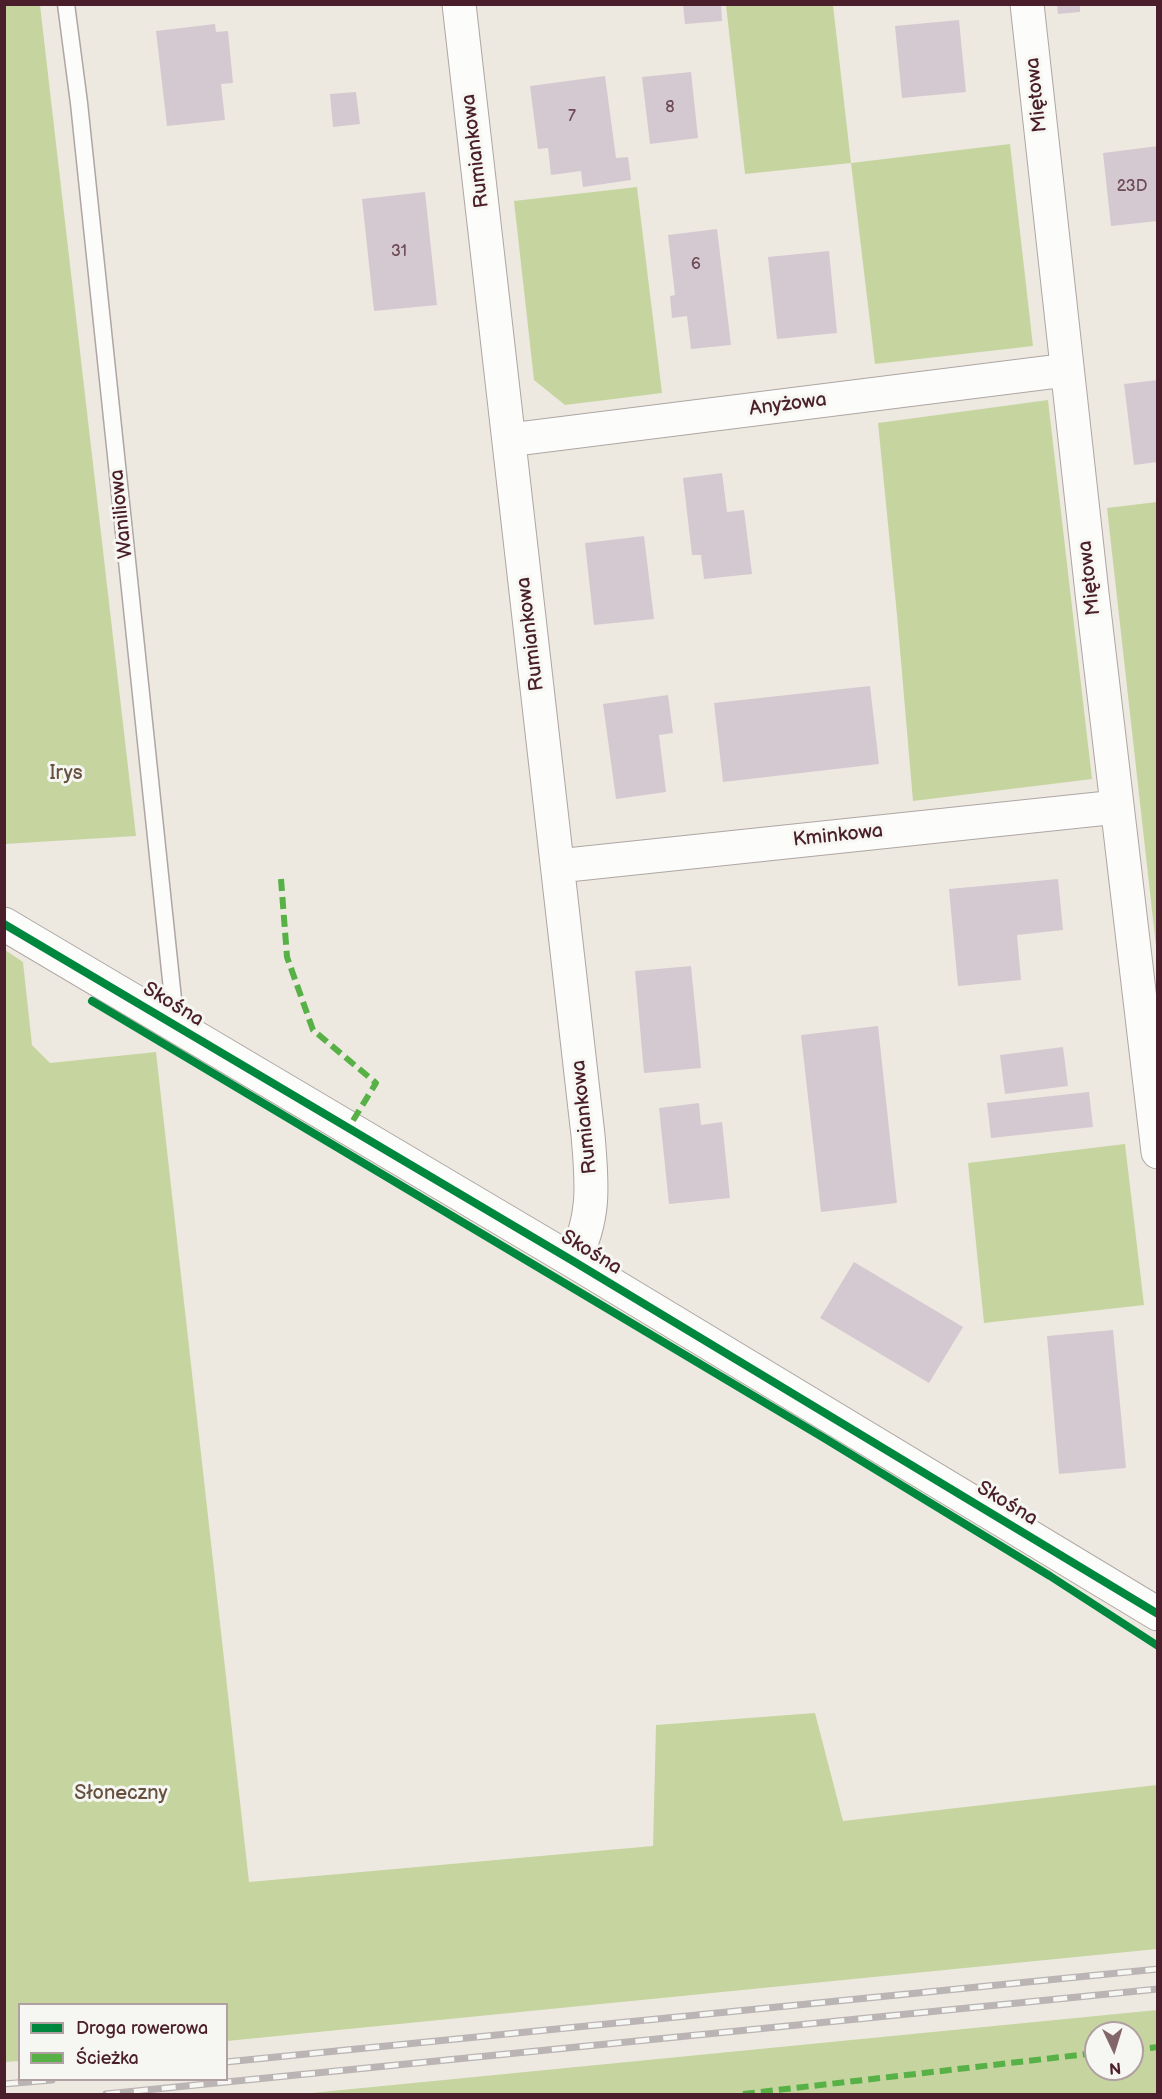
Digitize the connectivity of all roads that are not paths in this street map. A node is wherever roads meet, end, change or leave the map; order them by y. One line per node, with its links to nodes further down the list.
1 (66, 4): 9 (lane, Waniliowa)
2 (459, 4): 5 (street, Rumiankowa)
3 (1027, 4): 4 (street, Miętowa)
4 (1067, 370): 5 (street, Anyżowa); 6 (street, Miętowa)
5 (509, 440): 7 (street, Rumiankowa)
6 (1117, 807): 7 (street, Kminkowa); 10 (street, Miętowa)
7 (558, 866): 11 (street, Rumiankowa)
8 (4, 924): 9 (street, Skośna)
9 (173, 1024): 11 (street, Skośna)
10 (1158, 1152)
11 (573, 1261): 12 (street, Skośna)
12 (1158, 1614)

